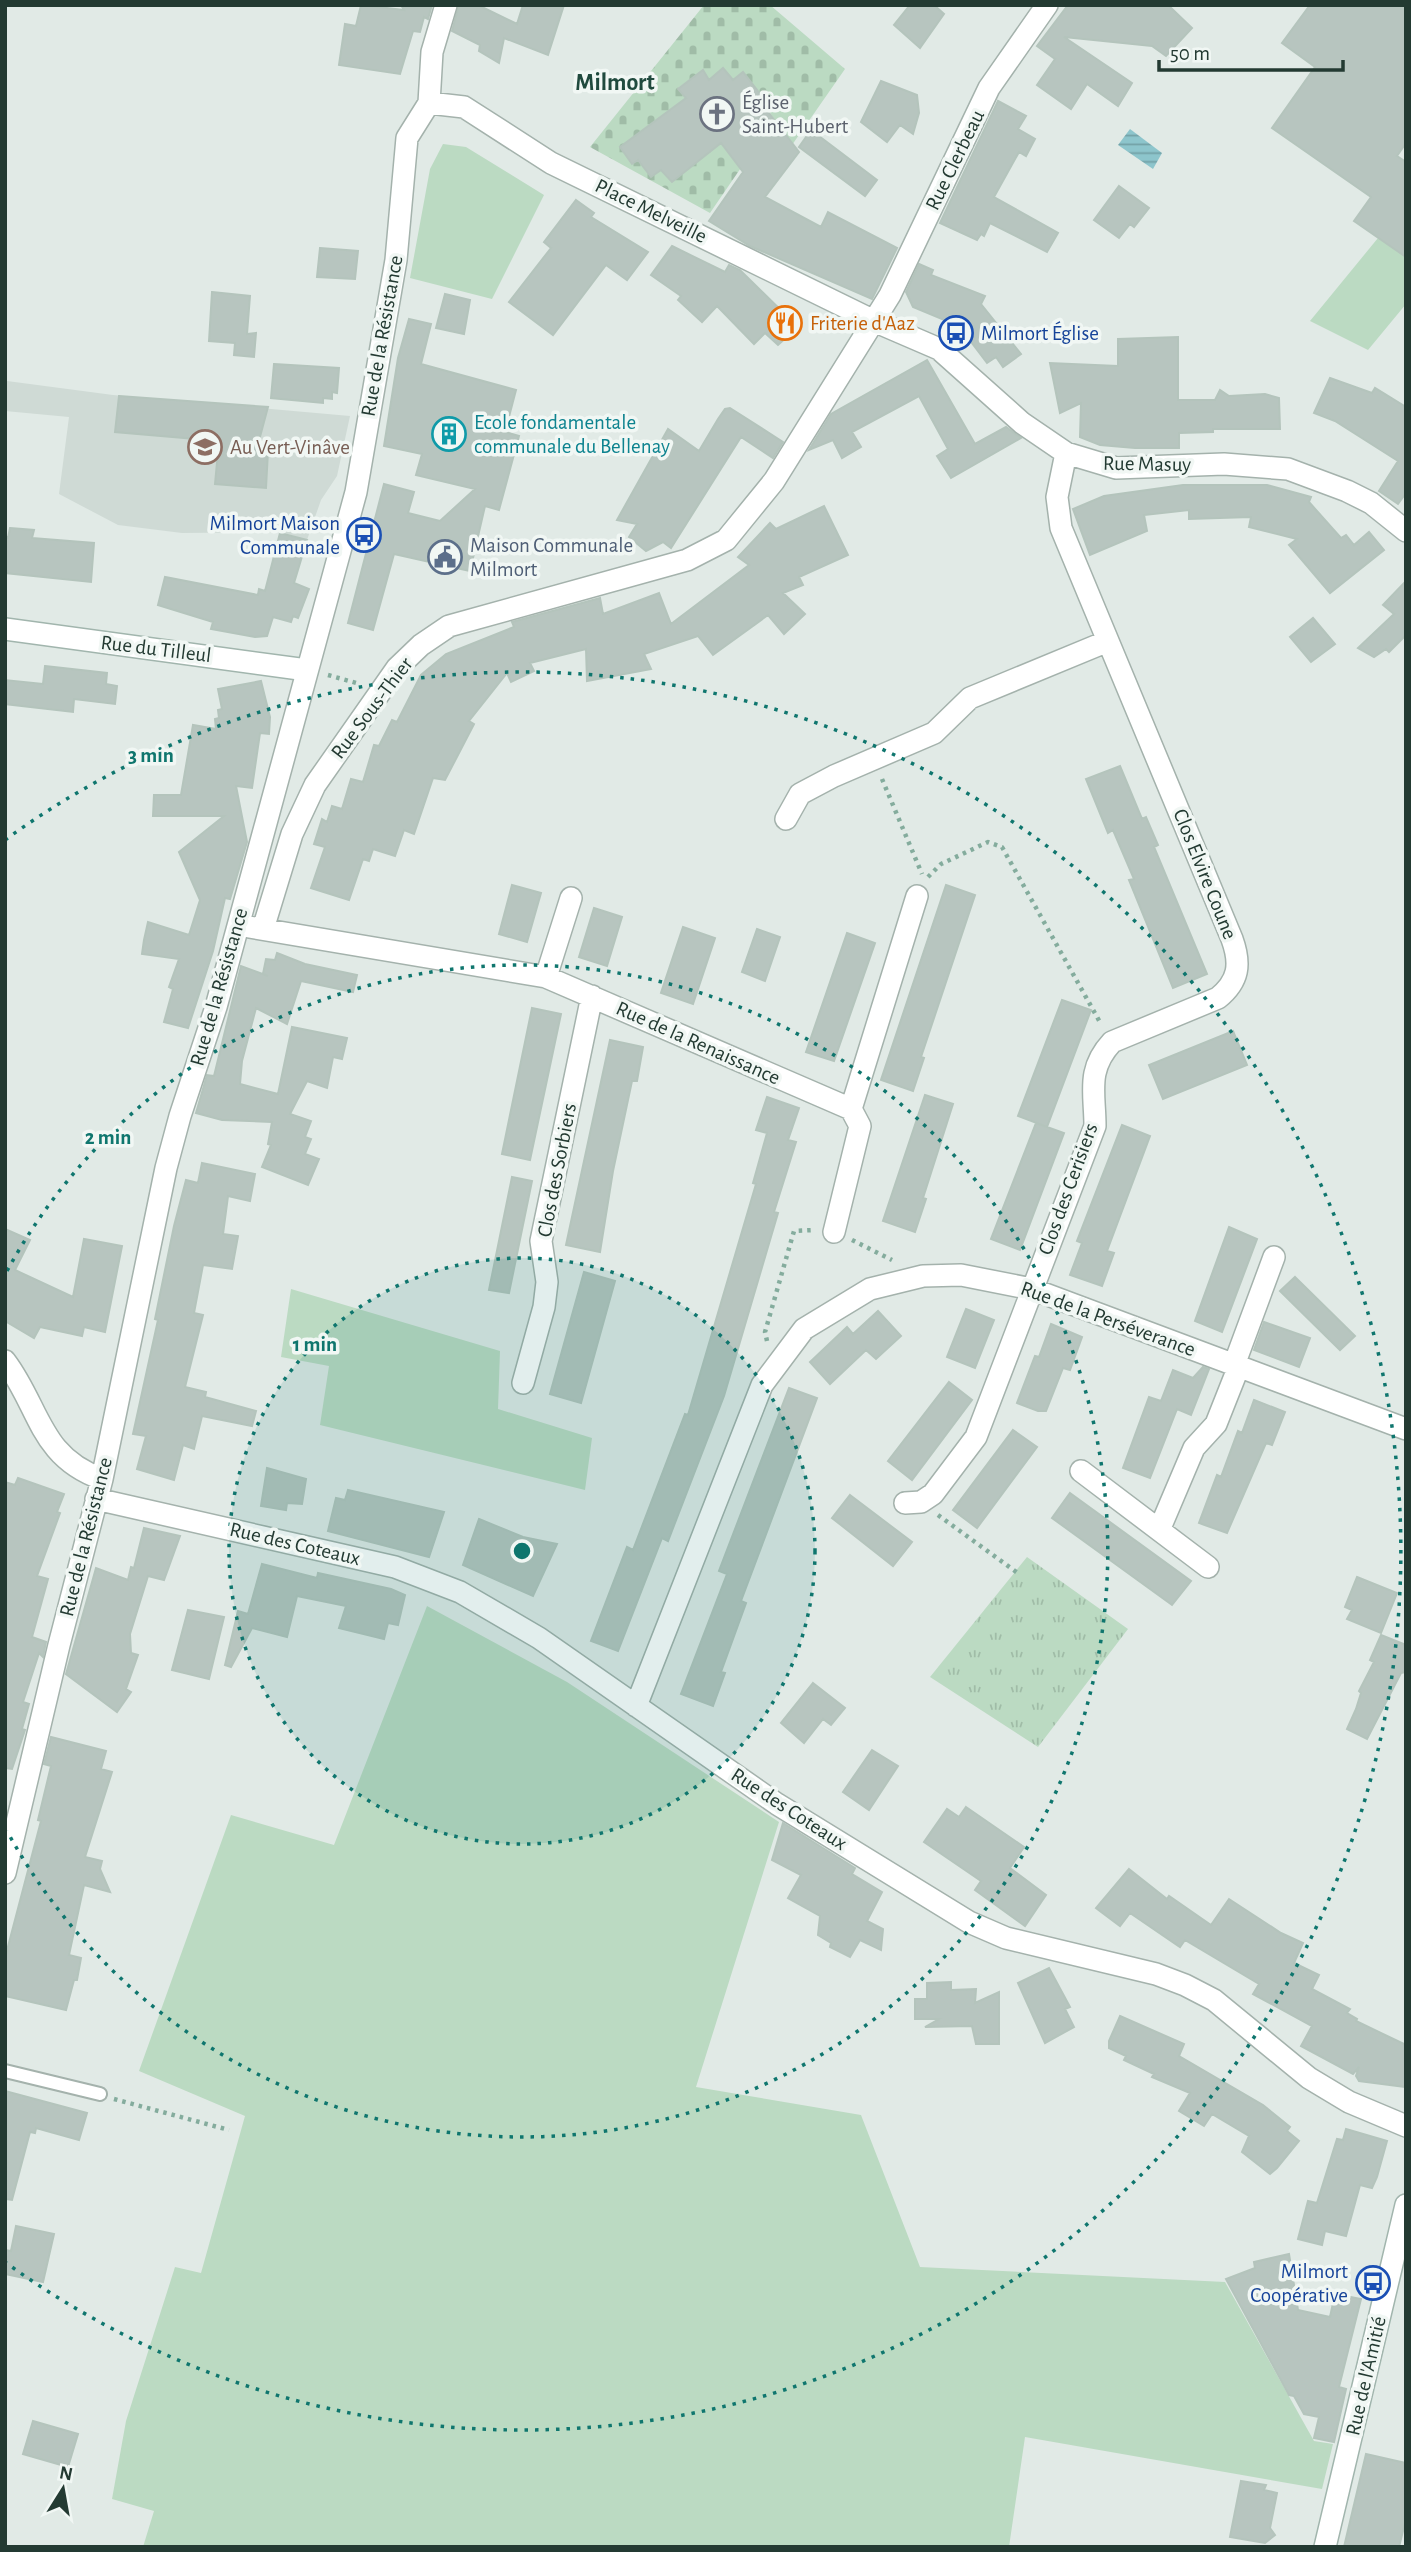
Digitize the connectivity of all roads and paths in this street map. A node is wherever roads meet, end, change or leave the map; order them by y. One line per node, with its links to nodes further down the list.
1 (446, 5): 3 (street)
2 (1047, 5): 4 (street, Rue Clerbeau)
3 (429, 103): 4 (street, Place Melveille); 9 (street, Rue de la Résistance)
4 (874, 321): 5 (street, Rue Masuy); 10 (street, Rue Sous-Thier)
5 (1066, 453): 6 (street, Rue Masuy); 8 (street, Clos Elvire Coune)
6 (1406, 531)
7 (5, 629): 9 (street, Rue du Tilleul)
8 (1108, 641): 11 (street); 19 (street, Clos Elvire Coune)
9 (307, 670): 10 (path); 15 (street, Rue de la Résistance)
10 (380, 690): 16 (street, Rue Sous-Thier)
11 (874, 759): 12 (street); 13 (path)
12 (786, 820)
13 (920, 888): 19 (path); 20 (street)
14 (571, 898): 17 (street)
15 (237, 925): 16 (street, Rue de la Renaissance); 30 (street, Rue de la Résistance)
16 (263, 929): 17 (street, Rue de la Renaissance)
17 (546, 977): 18 (street, Rue de la Renaissance)
18 (592, 996): 20 (street, Rue de la Renaissance); 27 (street, Clos des Sorbiers)
19 (1112, 1042): 23 (street, Clos des Cerisiers)
20 (851, 1110): 21 (street)
21 (834, 1232): 26 (path)
22 (1274, 1257): 25 (street)
23 (1032, 1289): 25 (street, Rue de la Perséverance); 26 (street, Rue de la Perséverance); 31 (street, Clos des Cerisiers)
24 (5, 1361): 30 (street, Rue des Coteaux)
25 (1237, 1365): 28 (street, Rue de la Perséverance); 32 (street)
26 (771, 1372): 35 (street, Rue de la Perséverance)
27 (523, 1383)
28 (1406, 1429)
29 (1081, 1471): 32 (street)
30 (99, 1489): 35 (street, Rue des Coteaux); 36 (street, Rue de la Résistance)
31 (913, 1502): 34 (path)
32 (1160, 1528): 33 (street)
33 (1208, 1567)
34 (1018, 1574)
35 (636, 1706): 39 (street, Rue des Coteaux)
36 (5, 1873)
37 (5, 2071): 38 (lane)
38 (100, 2094): 40 (path)
39 (1406, 2126)
40 (229, 2130)
41 (1406, 2205): 42 (street, Rue de l'Amitié)
42 (1325, 2547)

